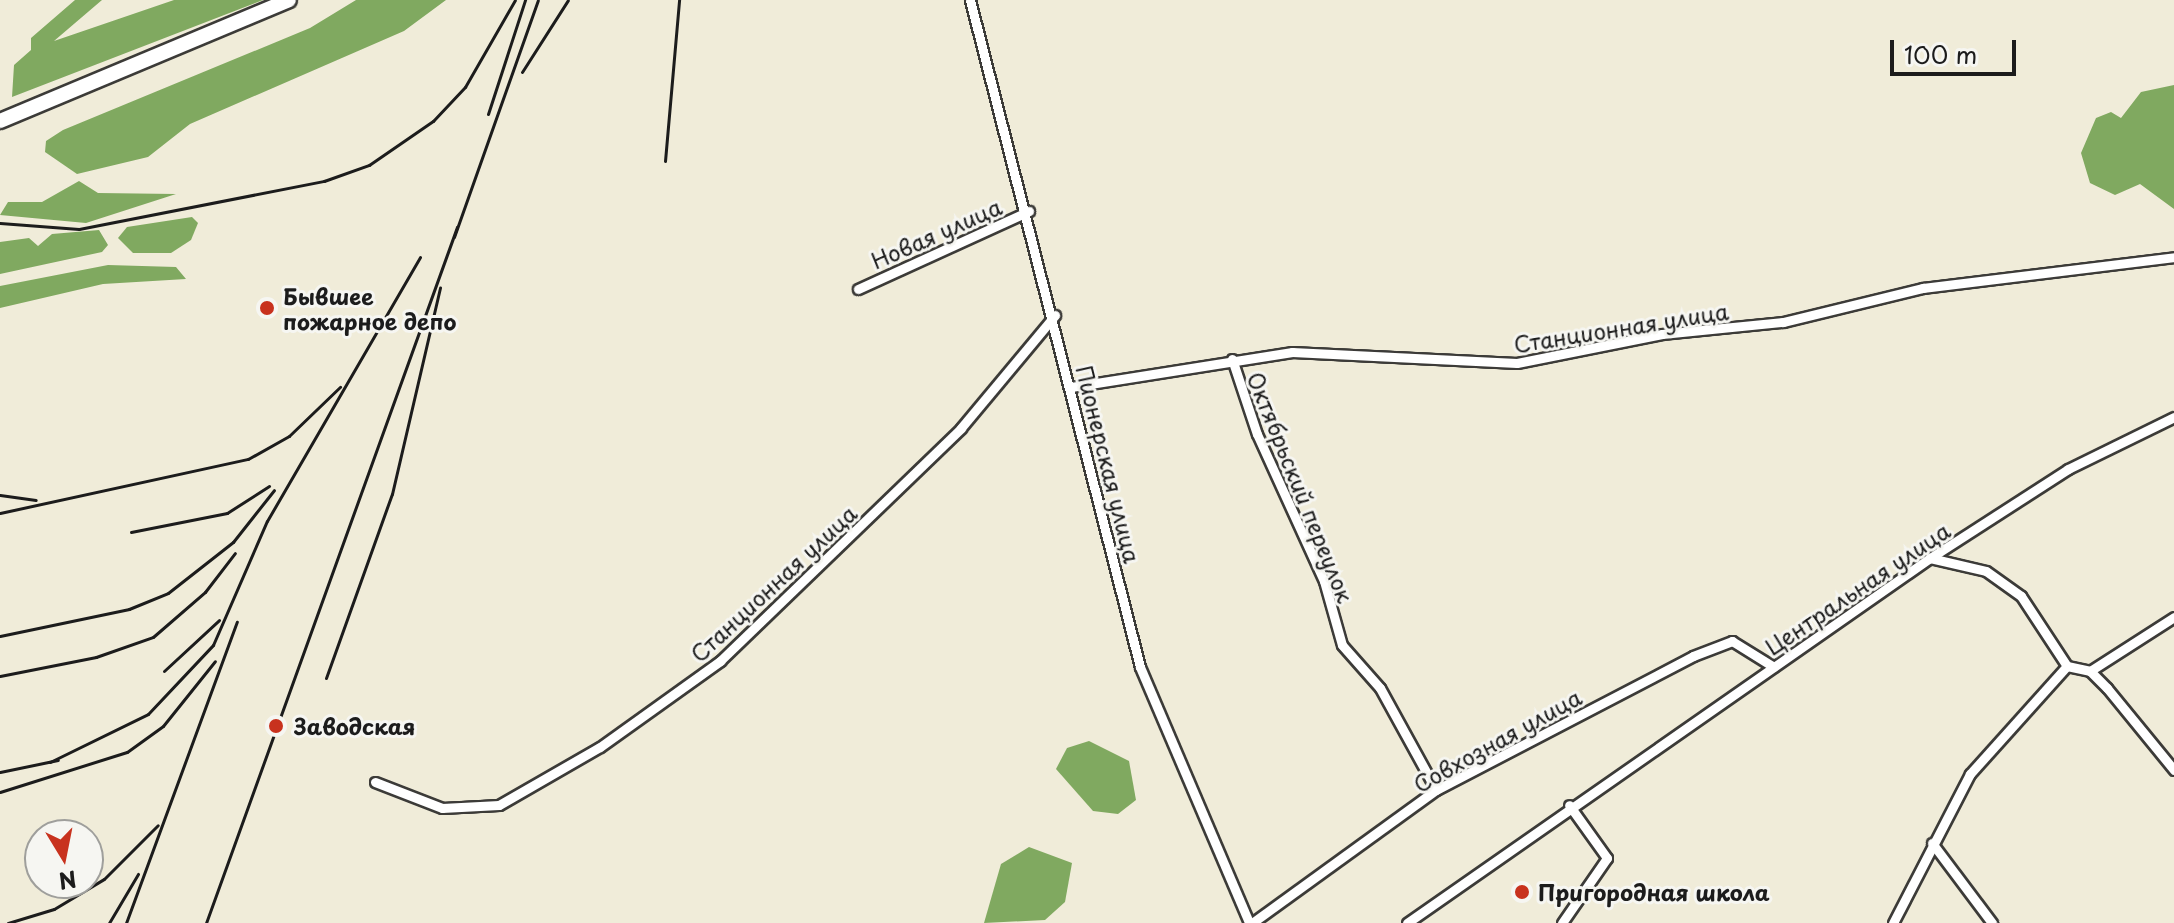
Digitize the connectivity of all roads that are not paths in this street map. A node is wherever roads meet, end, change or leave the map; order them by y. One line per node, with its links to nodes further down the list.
1 (289, 0): 3 (main road)
2 (970, 0): 4 (street, Пионерская улица)
3 (0, 121)
4 (1029, 211): 6 (street, Новая улица); 7 (street, Пионерская улица)
5 (2174, 257): 8 (street, Станционная улица)
6 (858, 289)
7 (1055, 315): 9 (street, Пионерская улица); 17 (street, Станционная улица)
8 (1232, 359): 9 (street, Станционная улица); 18 (street, Октябрьский переулок)
9 (1071, 387): 21 (street, Пионерская улица)
10 (2174, 417): 11 (street, Центральная улица)
11 (1930, 558): 13 (street); 14 (street, Центральная улица)
12 (2174, 617): 15 (street)
13 (2067, 666): 15 (street); 20 (street)
14 (1774, 667): 18 (street, Совхозная улица); 19 (street, Центральная улица)
15 (2090, 671): 16 (street)
16 (2174, 770)
17 (375, 782)
18 (1436, 790): 21 (street, Совхозная улица)
19 (1569, 805): 22 (street, Центральная улица); 23 (street)
20 (1932, 843): 24 (street); 25 (street)
21 (1251, 923)
22 (1407, 923)
23 (1562, 923)
24 (1893, 923)
25 (1992, 923)

